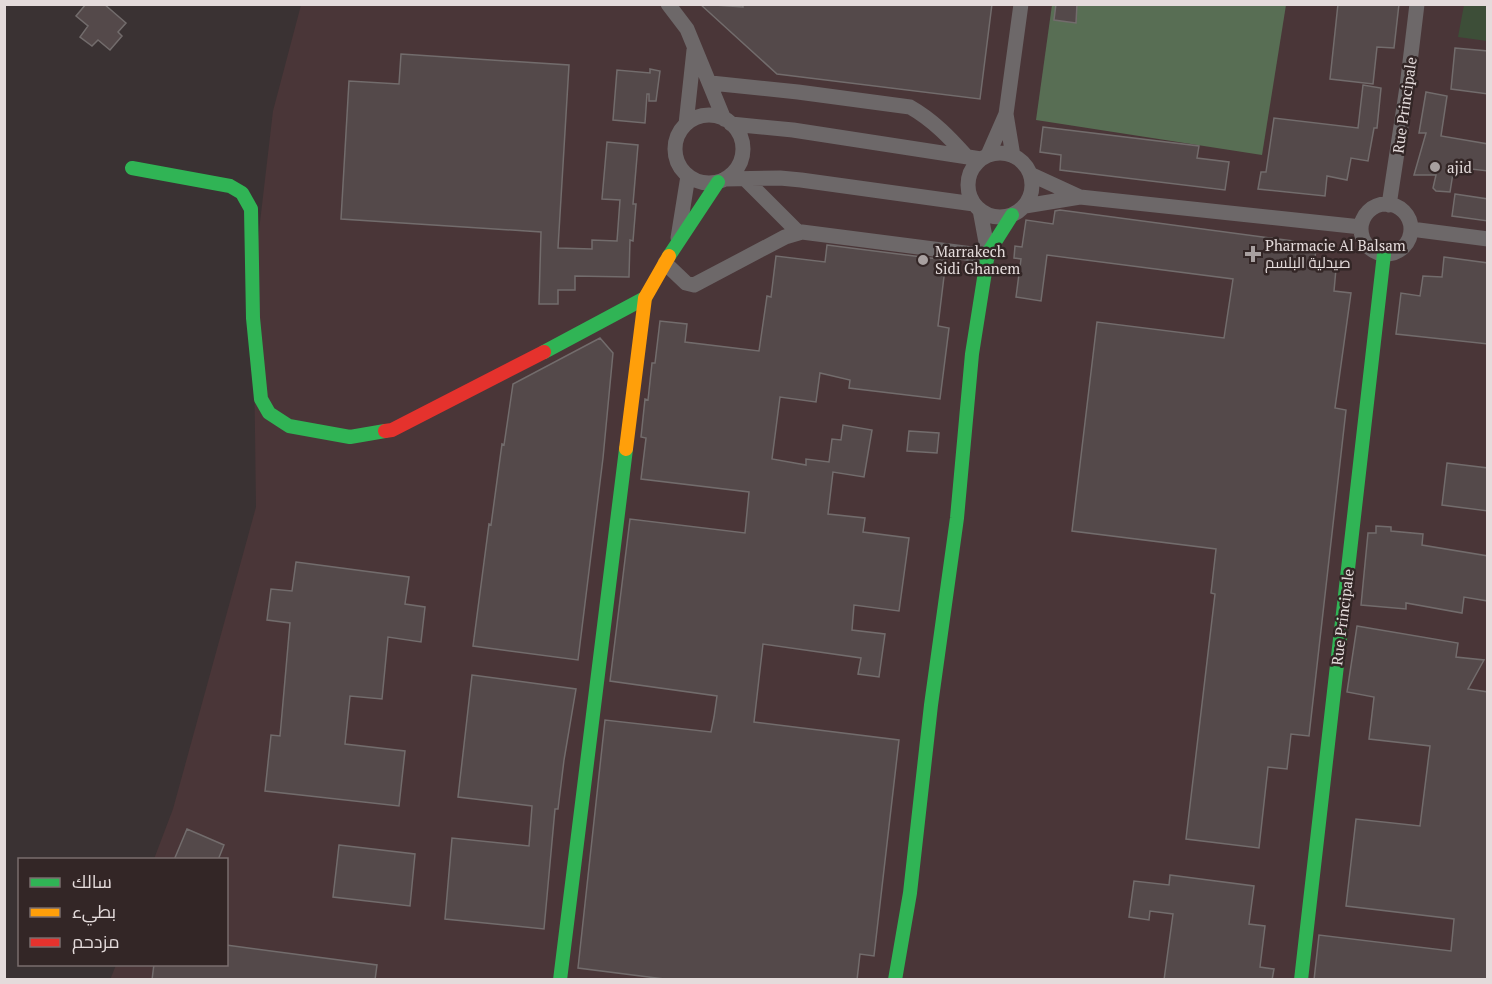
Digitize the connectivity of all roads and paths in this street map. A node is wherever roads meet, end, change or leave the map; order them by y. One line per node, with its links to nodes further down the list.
1 (668, 4): 4 (street)
2 (1021, 4): 6 (street)
3 (1417, 4): 17 (street, Rue Principale)
4 (694, 47): 5 (street); 8 (street)
5 (711, 83): 7 (street); 10 (street)
6 (1006, 114): 9 (street); 10 (street)
7 (728, 121): 8 (street); 10 (street); 15 (street)
8 (686, 124): 13 (street)
9 (1013, 156): 10 (street); 12 (street)
10 (979, 157): 19 (street)
11 (132, 168): 29 (street)
12 (1030, 174): 16 (street); 18 (street)
13 (688, 176): 15 (street); 25 (street)
14 (745, 179): 15 (street); 19 (street); 23 (street)
15 (722, 181): 25 (street)
16 (1080, 197): 18 (street); 21 (street)
17 (1389, 205): 21 (street); 22 (street)
18 (1025, 206): 20 (street)
19 (977, 207): 20 (street); 26 (street)
20 (1012, 215): 26 (street)
21 (1361, 227): 27 (street)
22 (1411, 229): 24 (street); 27 (street)
23 (798, 232): 26 (street); 28 (street)
24 (1488, 239)
25 (677, 242): 28 (street)
26 (988, 254): 31 (street)
27 (1384, 254): 32 (street, Rue Principale)
28 (665, 263): 29 (street)
29 (645, 298): 30 (street)
30 (560, 980)
31 (895, 980)
32 (1301, 980)

